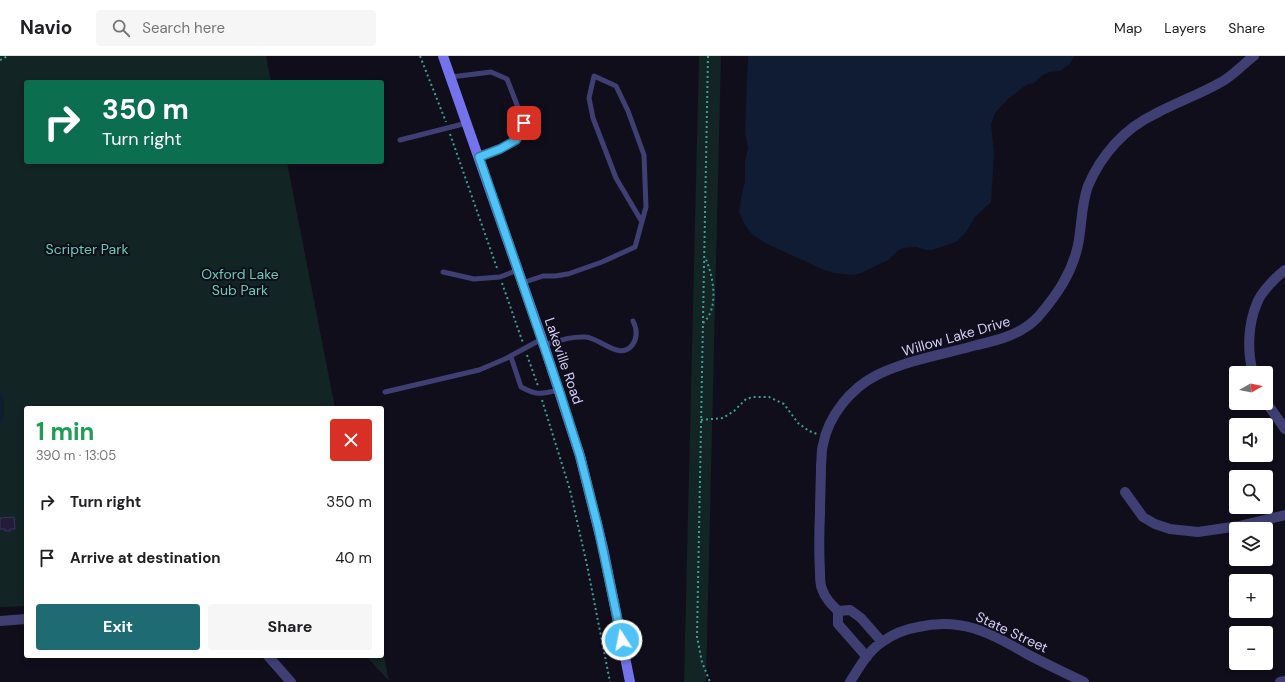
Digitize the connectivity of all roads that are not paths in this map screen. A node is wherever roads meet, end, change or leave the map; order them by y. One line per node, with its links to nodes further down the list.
1 (443, 56): 4 (main road, Lakeville Road)
2 (1254, 56): 3 (street, Willow Lake Drive)
3 (1241, 59): 23 (street, Willow Lake Drive)
4 (451, 77): 5 (main road, Lakeville Road); 7 (lane)
5 (467, 123): 6 (lane); 7 (main road, Lakeville Road)
6 (400, 140)
7 (479, 157): 9 (main road, Lakeville Road)
8 (642, 222): 8 (lane); 12 (lane)
9 (518, 270): 11 (lane); 12 (main road, Lakeville Road)
10 (1285, 270): 16 (street)
11 (443, 272)
12 (522, 283): 14 (main road, Lakeville Road)
13 (633, 321): 14 (lane)
14 (543, 342): 15 (lane); 17 (main road, Lakeville Road)
15 (511, 357): 17 (lane); 18 (lane)
16 (1251, 366)
17 (559, 390): 31 (main road, Lakeville Road)
18 (384, 392)
19 (1272, 410): 20 (street)
20 (1285, 429)
21 (1125, 492): 22 (street)
22 (1285, 515)
23 (838, 612): 26 (street); 27 (street, Willow Lake Drive)
24 (24, 619): 25 (street)
25 (0, 621)
26 (882, 642): 27 (street, State Street); 33 (street, State Street)
27 (868, 657): 32 (street, State Street)
28 (270, 658): 30 (street)
29 (1285, 681): 34 (street)
30 (291, 682)
31 (630, 682)
32 (850, 682)
33 (1084, 682)
34 (1280, 682)

